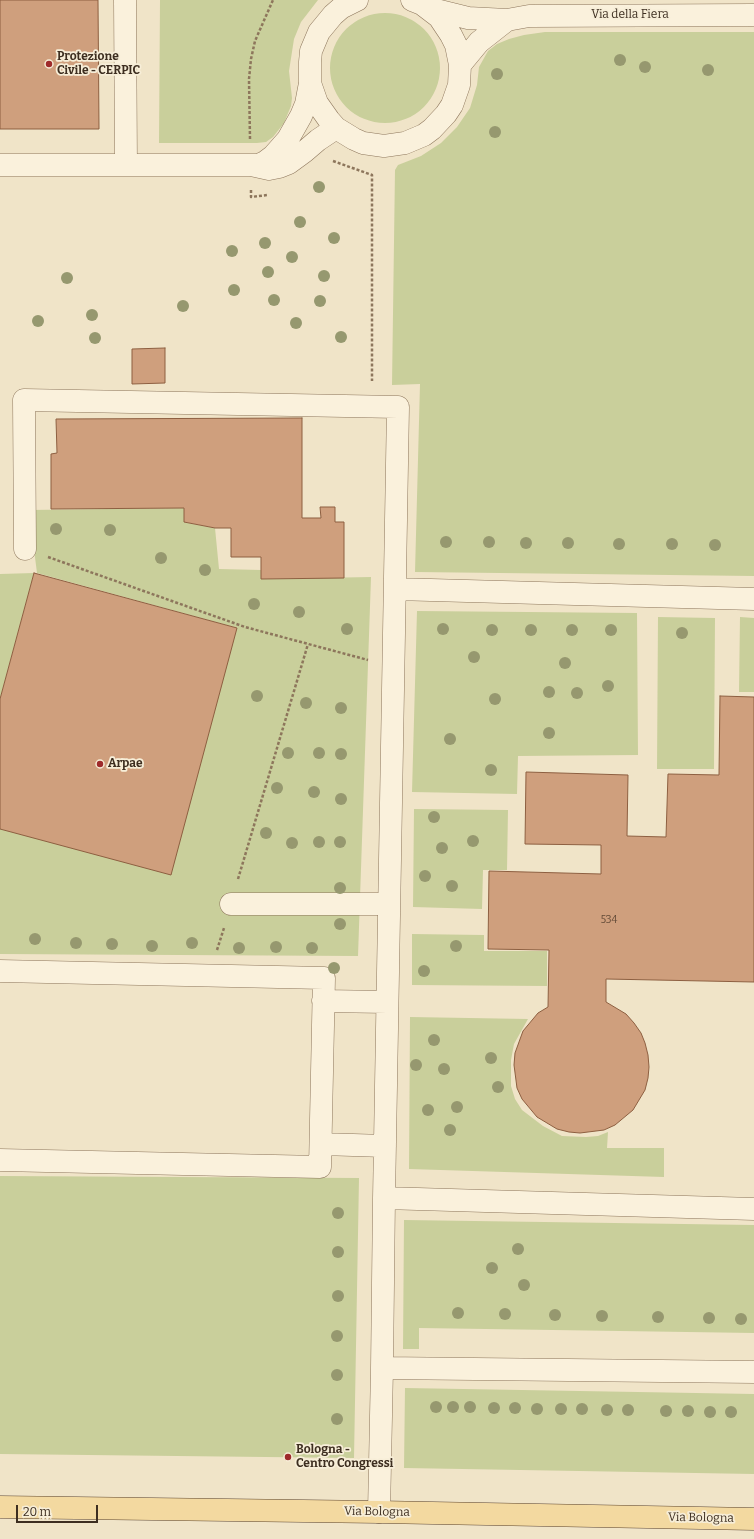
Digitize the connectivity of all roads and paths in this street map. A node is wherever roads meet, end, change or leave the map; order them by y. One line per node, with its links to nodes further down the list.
1 (125, 0): 14 (street)
2 (273, 0): 15 (path)
3 (356, 0): 10 (street, Via della Fiera)
4 (585, 0): 6 (street)
5 (420, 3): 8 (street, Via della Fiera); 9 (street, Via della Fiera)
6 (634, 15): 7 (street, Via della Fiera); 8 (street, Via della Fiera)
7 (754, 15)
8 (507, 20): 9 (street, Via della Fiera)
9 (460, 65): 11 (street, Via della Fiera)
10 (310, 83): 11 (street, Via della Fiera); 15 (street)
11 (336, 128): 15 (street)
12 (329, 160): 17 (path)
13 (0, 165): 14 (street)
14 (126, 165): 15 (street)
15 (251, 165): 16 (path)
16 (268, 195)
17 (372, 406): 18 (street); 19 (street)
18 (24, 548): 21 (path)
19 (395, 589): 20 (street); 22 (street)
20 (754, 599)
21 (308, 644): 22 (path); 23 (path)
22 (394, 666): 24 (street)
23 (231, 904): 24 (street); 26 (path)
24 (389, 904): 28 (street)
25 (0, 971): 26 (street)
26 (210, 976): 27 (street)
27 (323, 1001): 28 (street); 29 (street)
28 (387, 1002): 30 (street)
29 (321, 1144): 30 (street); 31 (street)
30 (385, 1146): 32 (street)
31 (0, 1160)
32 (384, 1198): 33 (street); 34 (street)
33 (754, 1210)
34 (382, 1368): 35 (street); 37 (street)
35 (754, 1372)
36 (0, 1507): 37 (main road, Via Bologna)
37 (379, 1512): 38 (main road, Via Bologna)
38 (754, 1519)

